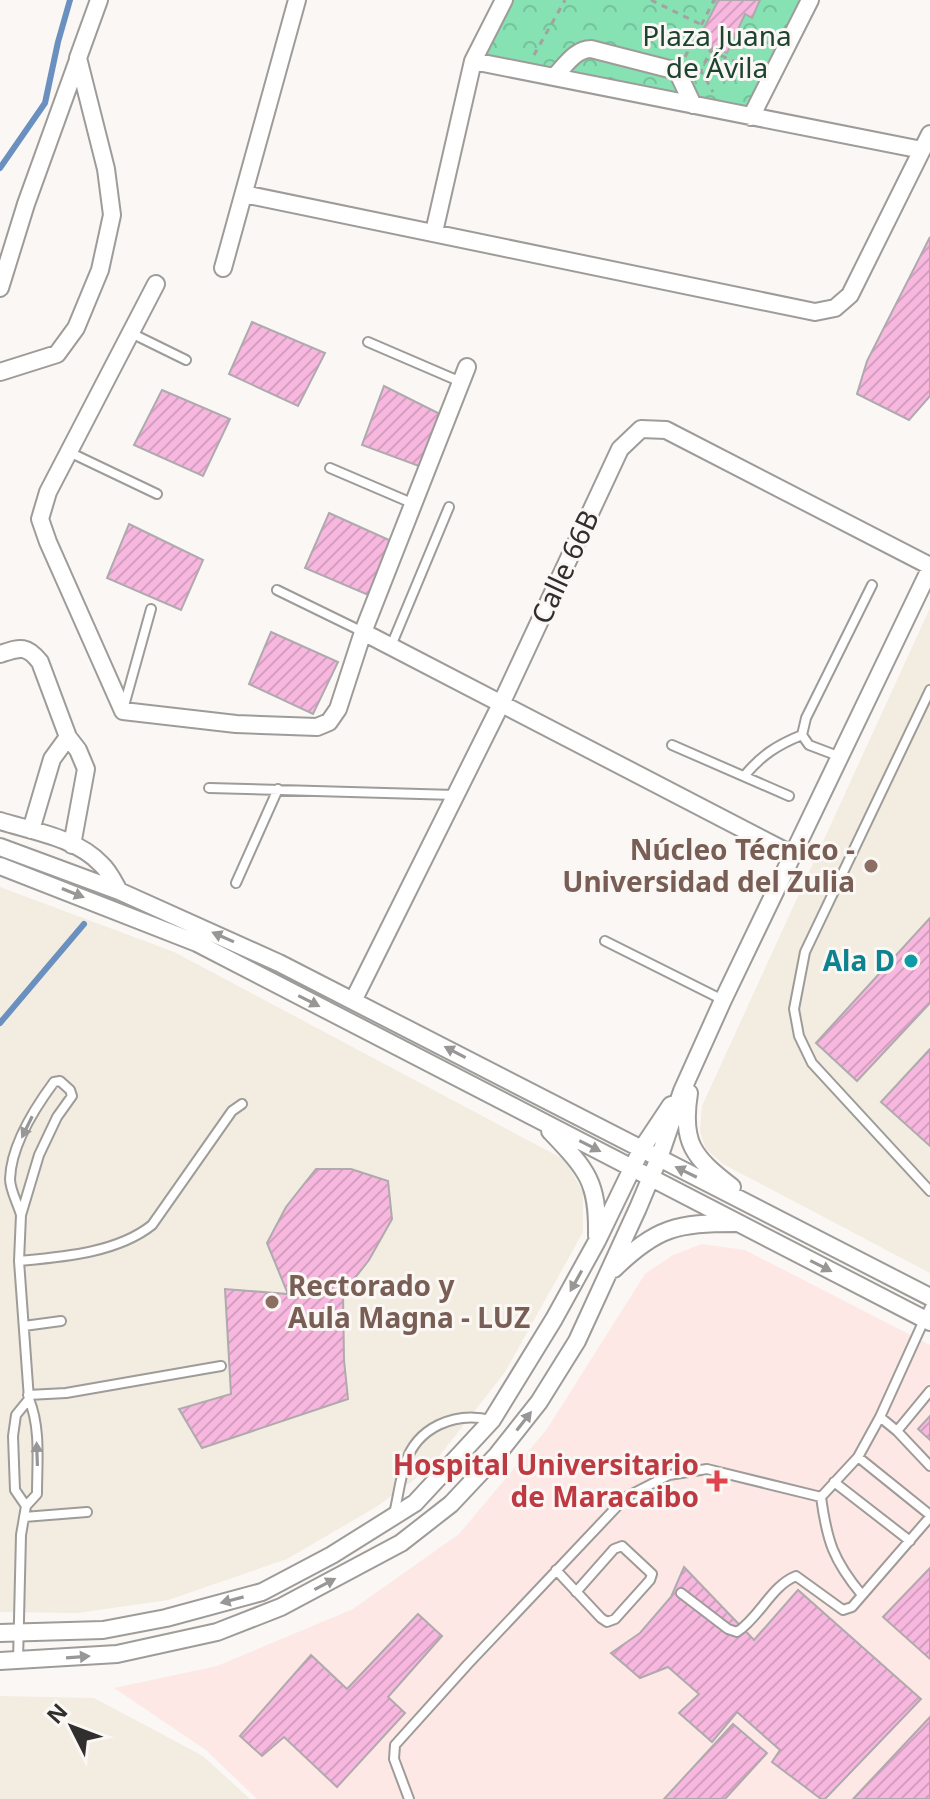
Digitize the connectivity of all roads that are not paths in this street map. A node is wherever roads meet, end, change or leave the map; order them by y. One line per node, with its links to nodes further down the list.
1 (99, 0): 5 (street)
2 (297, 0): 12 (street)
3 (504, 0): 6 (street)
4 (810, 0): 9 (street)
5 (78, 58): 16 (street); 20 (street)
6 (473, 61): 7 (street); 13 (street)
7 (554, 77): 8 (street); 8 (street)
8 (693, 105): 9 (street)
9 (751, 117): 11 (street)
10 (930, 134): 11 (street)
11 (922, 150): 13 (street)
12 (244, 194): 13 (street); 14 (street)
13 (434, 232)
14 (223, 268)
15 (156, 284): 17 (street)
16 (0, 288)
17 (131, 333): 19 (lane); 22 (street)
18 (368, 342): 21 (lane)
19 (186, 360)
20 (0, 372)
21 (464, 374): 25 (street)
22 (69, 452): 24 (lane); 36 (street)
23 (330, 468): 25 (lane)
24 (157, 494)
25 (415, 505): 31 (street)
26 (449, 507): 32 (lane)
27 (930, 568): 35 (street, Calle 66B); 40 (street)
28 (872, 585): 37 (lane)
29 (277, 590): 31 (lane)
30 (151, 609): 36 (lane)
31 (363, 632): 32 (street); 36 (street)
32 (391, 646): 35 (street)
33 (0, 654): 38 (street)
34 (930, 690): 65 (lane)
35 (501, 704): 44 (street, Calle 66B); 50 (street)
36 (123, 711)
37 (802, 735): 40 (lane); 41 (lane)
38 (68, 737): 47 (street); 48 (street)
39 (672, 745): 41 (lane)
40 (838, 756): 50 (street)
41 (745, 775): 45 (lane)
42 (209, 788): 43 (lane)
43 (278, 789): 44 (lane); 52 (lane)
44 (455, 795): 55 (street, Calle 66B)
45 (789, 796)
46 (0, 821): 47 (street)
47 (31, 830): 48 (street)
48 (72, 845): 53 (street)
49 (0, 847): 53 (street)
50 (793, 855): 56 (street)
51 (0, 866): 60 (street, one-way to 60)
52 (236, 883)
53 (119, 891): 55 (street, one-way to 53)
54 (605, 941): 56 (lane)
55 (354, 999): 61 (street, one-way to 55)
56 (723, 1000): 57 (street)
57 (689, 1075): 58 (street); 66 (street)
58 (682, 1091): 61 (street); 62 (street)
59 (242, 1104): 70 (lane)
60 (541, 1121): 63 (street, one-way to 63); 69 (street)
61 (641, 1150): 62 (street); 63 (street)
62 (659, 1158): 64 (street); 66 (street, one-way to 62)
63 (633, 1167): 64 (street); 69 (street)
64 (651, 1176): 68 (street); 71 (street)
65 (930, 1191)
66 (758, 1208): 72 (street)
67 (21, 1215): 67 (lane, one-way to 67); 70 (lane)
68 (739, 1223): 71 (street); 73 (street, one-way to 73)
69 (597, 1241): 80 (street, one-way to 80)
70 (19, 1261): 75 (lane)
71 (607, 1276): 99 (street, one-way to 71)
72 (930, 1297)
73 (928, 1316): 79 (lane)
74 (61, 1321): 75 (lane)
75 (24, 1326): 78 (lane)
76 (221, 1366): 78 (lane)
77 (930, 1391): 81 (lane)
78 (28, 1397): 86 (lane, one-way to 78); 86 (lane)
79 (880, 1417): 81 (lane); 82 (lane)
80 (492, 1420): 90 (street); 90 (lane)
81 (897, 1431): 83 (lane)
82 (858, 1457): 84 (lane); 88 (lane)
83 (930, 1466)
84 (834, 1482): 85 (lane); 91 (lane)
85 (821, 1497): 92 (lane); 95 (lane)
86 (26, 1506): 89 (lane)
87 (87, 1512): 89 (lane)
88 (930, 1516): 91 (lane)
89 (24, 1517): 97 (lane)
90 (393, 1517): 97 (street, one-way to 97)
91 (910, 1541): 95 (lane)
92 (556, 1570): 93 (lane); 100 (lane)
93 (576, 1592): 93 (lane)
94 (681, 1593): 95 (lane)
95 (862, 1595)
96 (0, 1633): 97 (street)
97 (20, 1633): 99 (lane)
98 (0, 1661): 99 (street)
99 (18, 1661)
100 (409, 1799)

